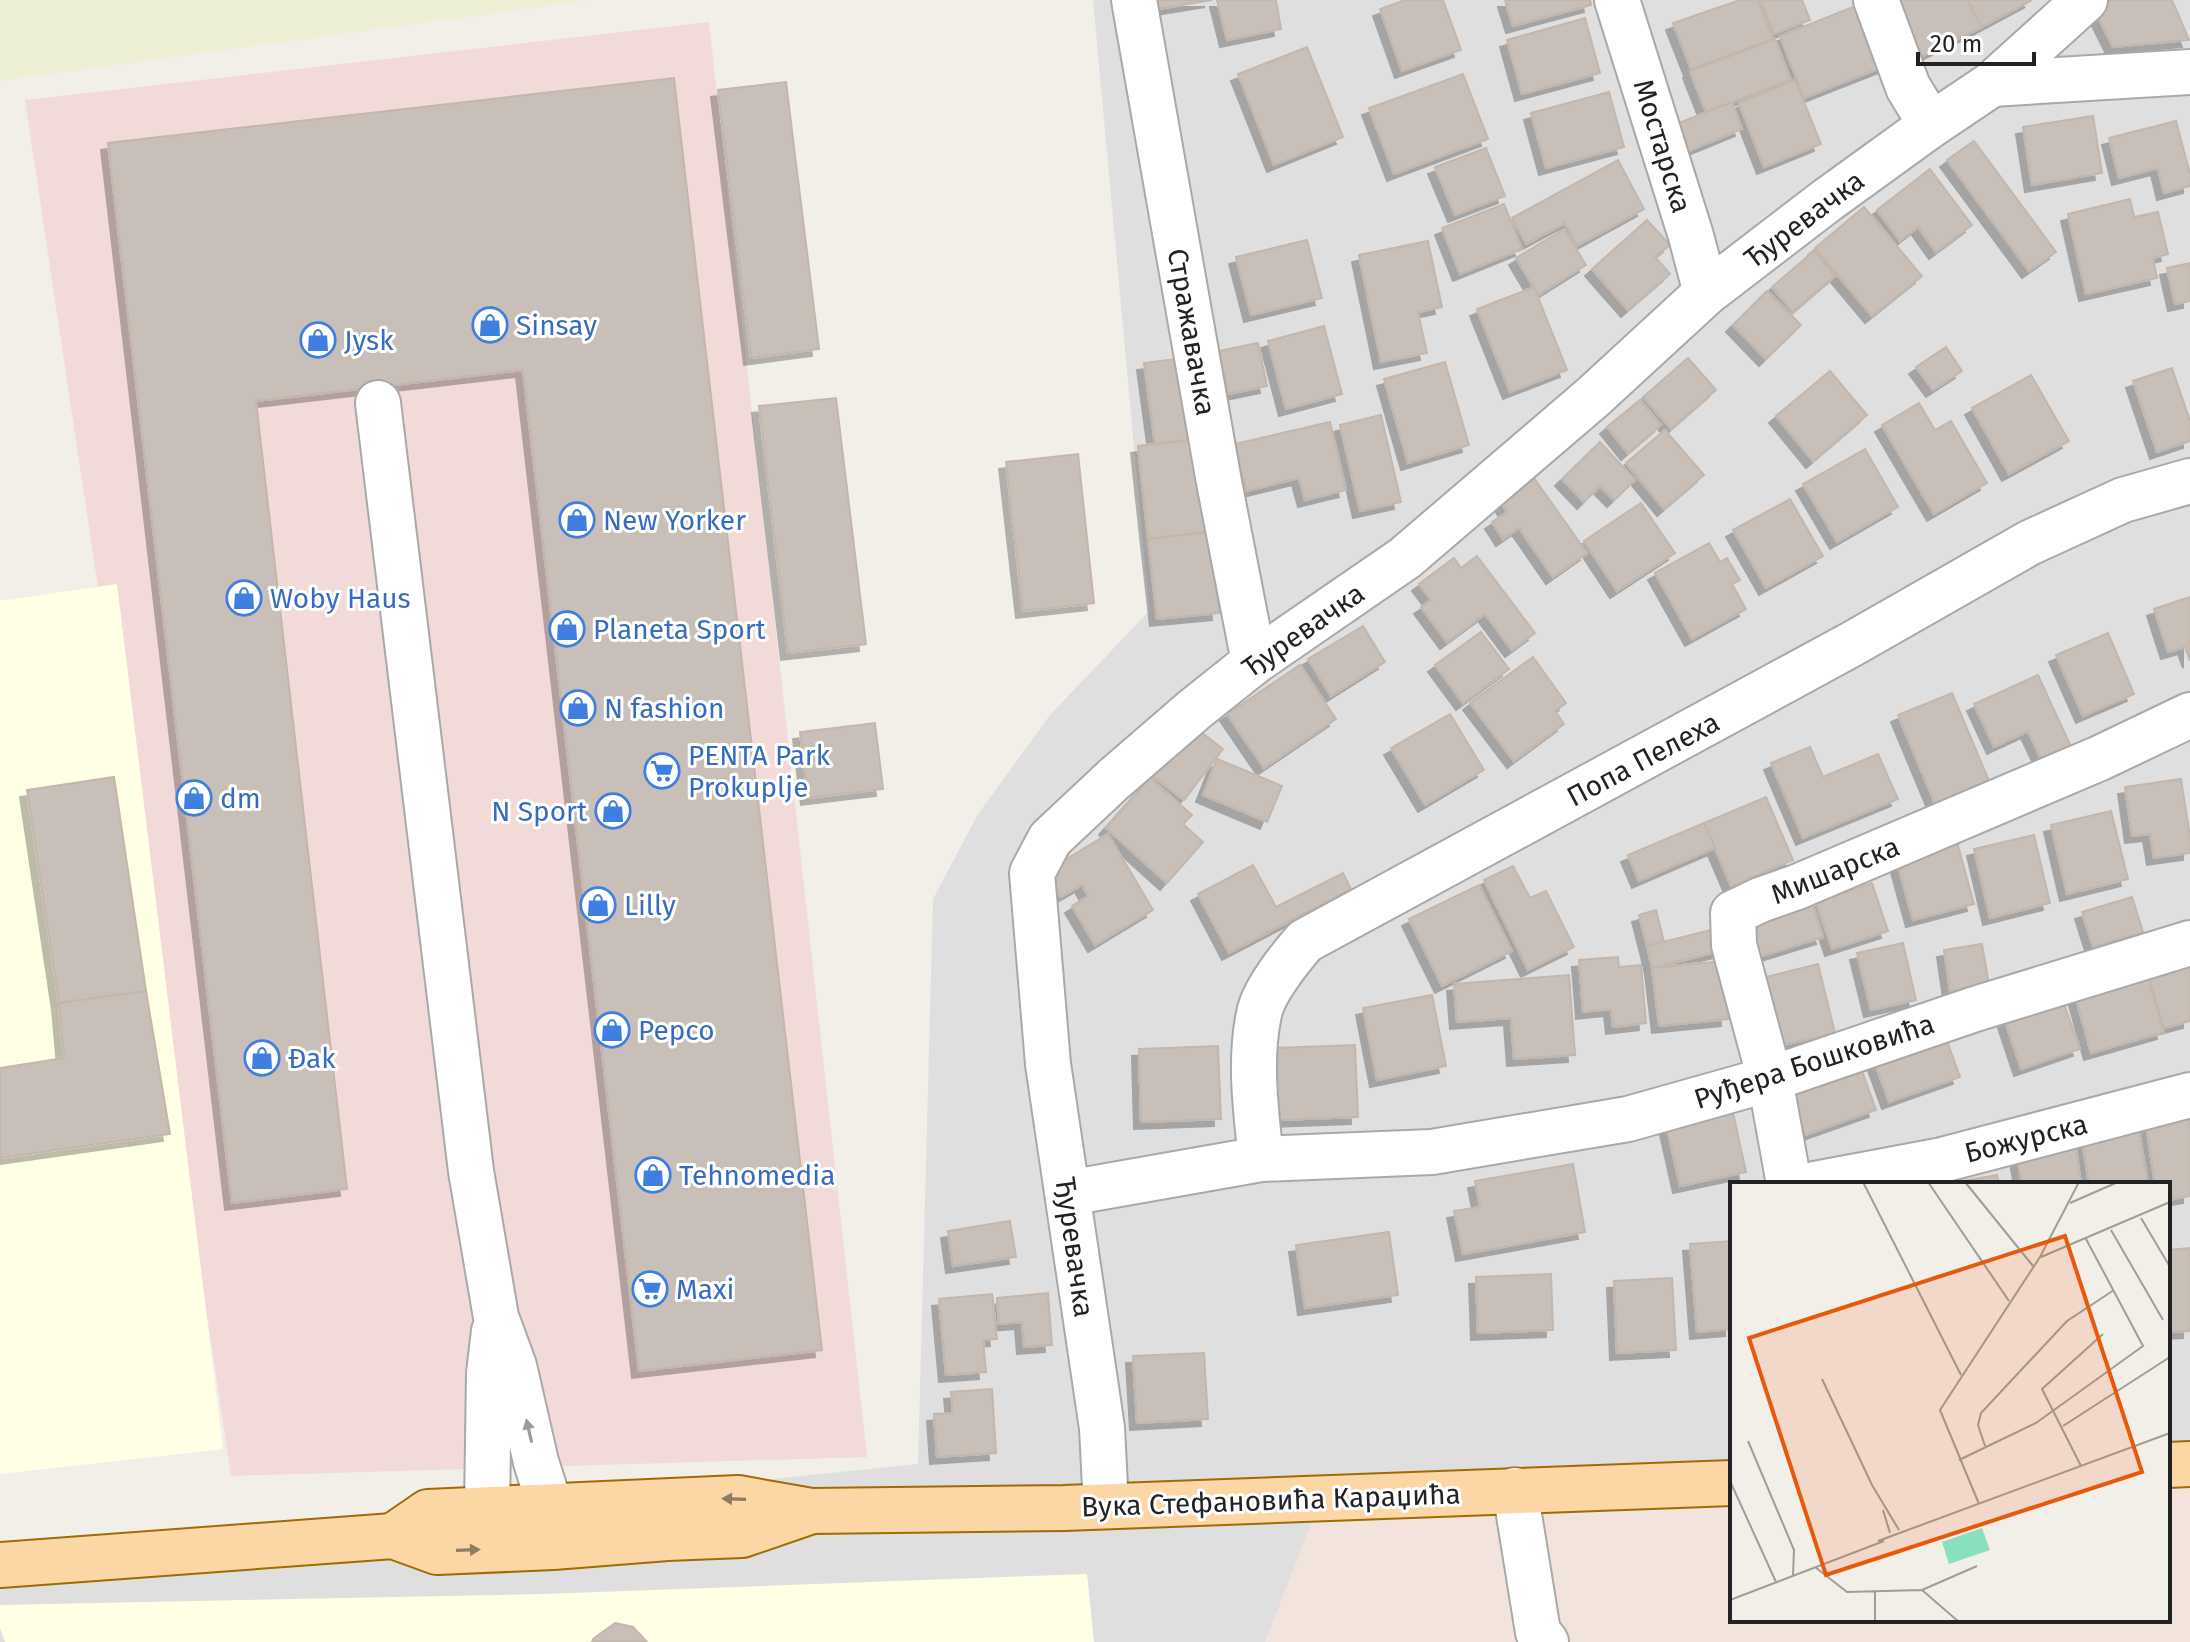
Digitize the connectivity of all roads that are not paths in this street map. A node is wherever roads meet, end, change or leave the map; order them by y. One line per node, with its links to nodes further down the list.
1 (1134, 0): 11 (street, Стражавачка)
2 (1617, 0): 8 (street, Мостарска)
3 (1876, 0): 7 (street)
4 (2085, 0): 6 (street, Ђуревачка)
5 (2190, 72): 6 (street)
6 (1992, 84): 7 (street, Ђуревачка)
7 (1931, 125): 8 (street, Ђуревачка)
8 (1706, 293): 11 (street, Ђуревачка)
9 (378, 403): 20 (street)
10 (2190, 481): 16 (street, Попа Пелеха)
11 (1254, 662): 19 (street, Ђуревачка)
12 (2190, 715): 14 (street, Мишарска)
13 (2190, 943): 14 (street, Руђера Бошковића)
14 (1770, 1079): 16 (street, Руђера Бошковића); 17 (street, Мишарска)
15 (2190, 1095): 18 (street, Божурска)
16 (1261, 1159): 19 (street, Руђера Бошковића)
17 (1789, 1182)
18 (1825, 1182)
19 (1068, 1193): 26 (street, Ђуревачка)
20 (496, 1317): 25 (street, one-way to 20); 27 (street)
21 (2190, 1464): 22 (main road)
22 (2170, 1465)
23 (1730, 1483): 24 (main road, Вука Стефановића Караџића)
24 (1515, 1490): 26 (main road, Вука Стефановића Караџића); 31 (street)
25 (550, 1506): 27 (main road, Вука Стефановића Караџића); 28 (main road, Вука Стефановића Караџића, one-way to 25)
26 (1106, 1506): 28 (main road, Вука Стефановића Караџића)
27 (487, 1509): 29 (main road, Вука Стефановића Караџића)
28 (811, 1511): 29 (main road, Вука Стефановића Караџића, one-way to 28)
29 (393, 1536): 30 (main road, Вука Стефановића Караџића)
30 (0, 1565)
31 (1540, 1639)

